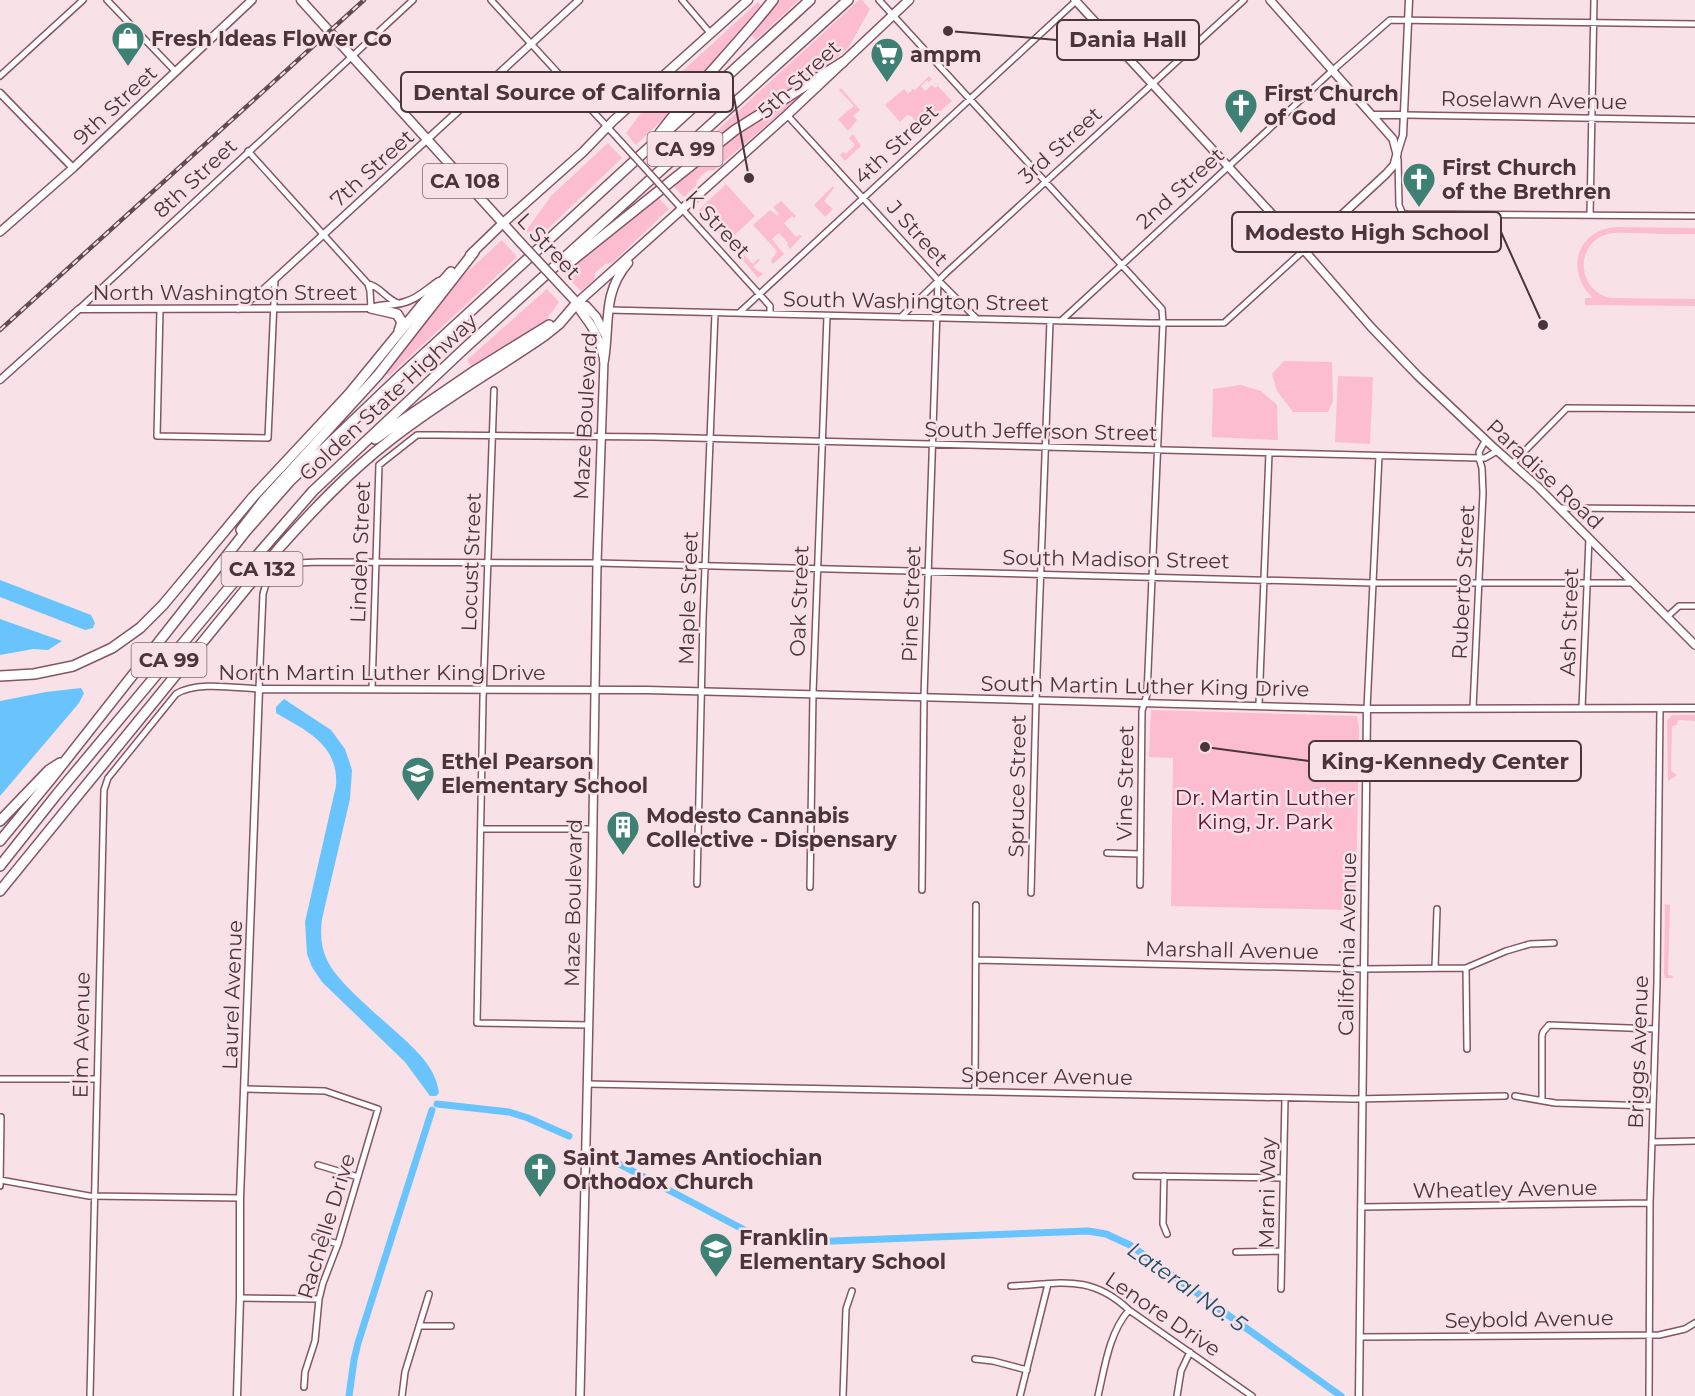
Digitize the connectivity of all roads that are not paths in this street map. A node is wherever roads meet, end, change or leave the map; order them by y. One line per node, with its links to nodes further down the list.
1 (83, 0): 30 (street)
2 (107, 0): 29 (street)
3 (252, 0): 29 (main road, 9th Street)
4 (301, 0): 26 (main road, L Street / CA 108)
5 (413, 0): 26 (street, 8th Street)
6 (491, 0): 25 (street, K Street)
7 (579, 0): 25 (street, 7th Street)
8 (682, 0): 24 (street)
9 (748, 0): 24 (main road)
10 (773, 0): 41 (highway)
11 (810, 0): 41 (highway, Golden State Highway / CA 99)
12 (848, 0): 63 (highway, Golden State Highway / CA 99)
13 (879, 0): 20 (street)
14 (909, 0): 20 (main road, 5th Street)
15 (1076, 0): 31 (main road, Paradise Road); 33 (street, 4th Street)
16 (1244, 0): 31 (street, 3rd Street)
17 (1270, 0): 28 (main road)
18 (1409, 0): 21 (street)
19 (1594, 0): 22 (street)
20 (893, 16): 27 (main road, 5th Street); 33 (street)
21 (1408, 20): 22 (street, 2nd Street); 28 (street, 2nd Street); 36 (street)
22 (1594, 22): 23 (street, 2nd Street); 37 (street)
23 (1695, 24)
24 (711, 34): 39 (main road)
25 (530, 45): 39 (street, K Street); 40 (street, 7th Street)
26 (352, 56): 40 (main road, L Street / CA 108); 42 (street, 8th Street)
27 (843, 62): 34 (main road, 5th Street); 63 (highway)
28 (1333, 70): 35 (main road); 45 (street, 2nd Street)
29 (175, 71): 44 (main road, 9th Street)
30 (0, 76)
31 (1152, 84): 45 (main road, Paradise Road); 46 (street, 3rd Street)
32 (0, 93): 44 (street)
33 (970, 100): 46 (street); 47 (street, 4th Street)
34 (787, 115): 47 (street, J Street); 48 (main road, 5th Street)
35 (1372, 115): 36 (street, Roselawn Avenue); 43 (main road)
36 (1405, 115): 37 (street, Roselawn Avenue); 43 (street)
37 (1592, 118): 38 (street, Roselawn Avenue); 49 (street)
38 (1695, 120)
39 (607, 127): 48 (street, K Street, bridge); 51 (main road)
40 (427, 140): 51 (main road, L Street / CA 108); 53 (street, 7th Street)
41 (646, 150): 110 (highway, Golden State Highway / CA 99)
42 (248, 151): 53 (street); 68 (street, 8th Street)
43 (1397, 154): 49 (street); 55 (main road)
44 (73, 168): 52 (main road, 9th Street)
45 (1228, 168): 55 (main road, Paradise Road); 57 (street, 2nd Street)
46 (1046, 182): 57 (street); 60 (street, 3rd Street)
47 (863, 197): 60 (street, J Street); 62 (street, 4th Street)
48 (681, 209): 54 (main road, 5th Street); 62 (street, K Street)
49 (1590, 215): 50 (street)
50 (1695, 216)
51 (502, 224): 56 (main road, CA 132); 64 (main road, L Street / CA 108, bridge)
52 (0, 232)
53 (323, 234): 59 (street, 7th Street); 61 (street)
54 (646, 242): 64 (main road, 5th Street); 71 (main road, Maze Boulevard)
55 (1303, 251): 81 (street, South Washington Street); 93 (main road, Paradise Road)
56 (474, 252): 58 (main road, CA 132); 110 (highway)
57 (1122, 264): 80 (street, 2nd Street); 81 (street)
58 (451, 272): 65 (street, North Washington Street); 82 (highway, CA 132)
59 (275, 279): 66 (street); 69 (street, 7th Street)
60 (938, 280): 76 (street, 3rd Street); 77 (street, Pine Street); 78 (street, J Street)
61 (368, 284): 65 (street); 67 (street)
62 (759, 293): 73 (street, 4th Street); 74 (street, K Street)
63 (521, 298): 101 (highway, Golden State Highway / CA 99)
64 (577, 303): 83 (main road, L Street); 84 (main road, L Street); 101 (highway); 153 (highway, CA 132)
65 (399, 304): 67 (street, North Washington Street)
66 (274, 308): 67 (street, North Washington Street); 69 (street, North Washington Street); 70 (street)
67 (371, 308): 82 (highway)
68 (79, 309): 70 (street, North Washington Street); 85 (street, 8th Street)
69 (237, 309): 70 (street, North Washington Street)
70 (160, 310)
71 (608, 310): 72 (street, South Washington Street); 83 (main road, Maze Boulevard)
72 (715, 313): 73 (street, South Washington Street); 91 (street, Maple Street)
73 (738, 313): 74 (street, South Washington Street)
74 (770, 314): 75 (street, South Washington Street)
75 (826, 316): 76 (street, South Washington Street); 92 (street, Oak Street)
76 (901, 317): 77 (street, South Washington Street)
77 (938, 318): 78 (street, South Washington Street); 94 (street, Pine Street)
78 (977, 319): 79 (street, South Washington Street)
79 (1050, 321): 80 (street, South Washington Street); 95 (street, Spruce Street)
80 (1060, 321): 81 (street, South Washington Street)
81 (1162, 323): 96 (street, Vine Street)
82 (399, 332): 124 (highway, CA 132)
83 (606, 338): 84 (main road, Maze Boulevard)
84 (604, 360): 90 (main road, Maze Boulevard)
85 (0, 380)
86 (494, 390): 89 (street, Locust Street)
87 (1695, 409): 102 (street)
88 (417, 435): 89 (street, South Jefferson Street); 107 (street, Linden Street)
89 (492, 435): 90 (street, South Jefferson Street); 106 (street, Locust Street)
90 (601, 436): 91 (street, South Jefferson Street); 108 (main road, Maze Boulevard)
91 (710, 438): 92 (street, South Jefferson Street); 109 (street, Maple Street)
92 (821, 441): 94 (street, South Jefferson Street); 111 (street, Oak Street)
93 (1485, 441): 97 (main road, Paradise Road); 100 (street)
94 (934, 445): 95 (street, South Jefferson Street); 112 (street, Pine Street)
95 (1045, 448): 96 (street, South Jefferson Street); 113 (street, Spruce Street)
96 (1157, 450): 98 (street, South Jefferson Street); 114 (street, Vine Street)
97 (1497, 450): 100 (street, South Jefferson Street); 102 (main road, Paradise Road)
98 (1269, 453): 99 (street, South Jefferson Street); 115 (street)
99 (1379, 456): 100 (street, South Jefferson Street); 116 (street, California Avenue)
100 (1479, 457): 119 (street, Ruberto Street)
101 (346, 460): 148 (highway, Golden State Highway / CA 99)
102 (1513, 464): 103 (main road, Paradise Road)
103 (1560, 508): 104 (street); 105 (main road, Paradise Road)
104 (1695, 509)
105 (1589, 538): 117 (street, Ash Street); 118 (main road, Paradise Road)
106 (488, 562): 107 (street, South Madison Street); 108 (street, South Madison Street); 126 (street, Locust Street)
107 (375, 563): 120 (street, South Madison Street); 125 (street, Linden Street)
108 (597, 563): 109 (street, South Madison Street); 128 (main road, Maze Boulevard)
109 (706, 565): 111 (street, South Madison Street); 129 (street, Maple Street)
110 (218, 567): 141 (highway, Golden State Highway / CA 99)
111 (817, 568): 112 (street, South Madison Street); 130 (street, Oak Street)
112 (929, 571): 113 (street, South Madison Street); 131 (street, Pine Street)
113 (1041, 574): 114 (street, South Madison Street); 133 (street, Spruce Street)
114 (1152, 578): 115 (street, South Madison Street); 134 (street, Vine Street)
115 (1264, 580): 116 (street, South Madison Street); 135 (street)
116 (1373, 583): 119 (street, South Madison Street); 140 (street, California Avenue)
117 (1586, 583): 118 (street, South Madison Street); 119 (street, South Madison Street); 137 (street, Ash Street)
118 (1634, 583): 122 (main road, Paradise Road)
119 (1479, 584): 136 (street, Ruberto Street)
120 (263, 594): 127 (street, Laurel Avenue)
121 (1695, 606): 122 (street)
122 (1668, 616): 123 (main road, Paradise Road)
123 (1695, 645)
124 (0, 676)
125 (372, 688): 126 (street, North Martin Luther King Drive); 127 (street, North Martin Luther King Drive)
126 (483, 688): 128 (street, North Martin Luther King Drive); 144 (street, Locust Street)
127 (259, 689): 132 (street, North Martin Luther King Drive); 168 (street, Laurel Avenue)
128 (595, 689): 129 (street, South Martin Luther King Drive); 143 (main road, Maze Boulevard)
129 (701, 692): 130 (street, South Martin Luther King Drive); 149 (street, Maple Street)
130 (813, 693): 131 (street, South Martin Luther King Drive); 151 (street, Oak Street)
131 (924, 696): 133 (street, South Martin Luther King Drive); 152 (street, Pine Street)
132 (172, 698): 166 (street, Elm Avenue)
133 (1036, 700): 134 (street, South Martin Luther King Drive); 154 (street, Spruce Street)
134 (1145, 702): 135 (street, South Martin Luther King Drive); 147 (street, Vine Street)
135 (1259, 704): 140 (street, South Martin Luther King Drive)
136 (1473, 708): 137 (street, South Martin Luther King Drive); 140 (street, South Martin Luther King Drive)
137 (1582, 708): 138 (street, South Martin Luther King Drive)
138 (1660, 708): 139 (street, South Martin Luther King Drive); 163 (street, Briggs Avenue)
139 (1695, 708)
140 (1367, 709): 161 (street, California Avenue)
141 (67, 759): 142 (highway); 145 (highway, Golden State Highway / CA 99)
142 (0, 821)
143 (593, 828): 144 (street); 162 (main road, Maze Boulevard)
144 (481, 829): 162 (street, Locust Street)
145 (0, 841)
146 (1107, 853): 147 (street)
147 (1140, 854): 150 (street, Vine Street)
148 (0, 866)
149 (697, 884)
150 (1140, 885)
151 (810, 887)
152 (922, 890)
153 (0, 891)
154 (1031, 893)
155 (976, 905): 158 (street)
156 (1437, 909): 159 (street)
157 (1554, 943): 160 (street, Marshall Avenue)
158 (976, 960): 161 (street, Marshall Avenue); 169 (street)
159 (1435, 968): 160 (street, Marshall Avenue); 161 (street, Marshall Avenue)
160 (1466, 968): 164 (street)
161 (1363, 969): 173 (street, California Avenue)
162 (589, 1025): 167 (main road, Maze Boulevard)
163 (1655, 1029): 174 (street); 175 (street, Briggs Avenue)
164 (1467, 1049)
165 (0, 1079): 166 (street)
166 (96, 1079): 186 (street, Elm Avenue)
167 (587, 1084): 169 (street, Spencer Avenue); 215 (main road, Maze Boulevard)
168 (246, 1089): 182 (street, Rachelle Drive); 187 (street, Laurel Avenue)
169 (975, 1091): 172 (street, Spencer Avenue)
170 (1505, 1096): 173 (street, Spencer Avenue)
171 (1515, 1096): 174 (street)
172 (1285, 1098): 173 (street, Spencer Avenue); 183 (street, Marni Way)
173 (1362, 1099): 189 (street, California Avenue)
174 (1542, 1100): 175 (street)
175 (1653, 1106): 177 (street, Briggs Avenue)
176 (1, 1118): 184 (street)
177 (1652, 1142): 178 (street); 188 (street, Briggs Avenue)
178 (1695, 1142)
179 (318, 1165): 182 (street)
180 (1136, 1176): 181 (street)
181 (1164, 1176): 183 (street); 190 (street)
182 (358, 1177): 192 (street, Rachelle Drive)
183 (1283, 1178): 193 (street, Marni Way)
184 (0, 1180): 185 (street); 186 (street)
185 (0, 1186)
186 (94, 1196): 187 (street); 212 (street, Elm Avenue)
187 (240, 1198): 200 (street, Laurel Avenue)
188 (1650, 1203): 189 (street, Wheatley Avenue); 206 (street, Briggs Avenue)
189 (1361, 1208): 207 (street, California Avenue)
190 (1167, 1234)
191 (315, 1237): 192 (street)
192 (338, 1244): 201 (street, Rachelle Drive)
193 (1282, 1251): 194 (street); 197 (street, Marni Way)
194 (1236, 1252)
195 (1048, 1284): 196 (street, Lenore Drive); 202 (street, Lenore Drive); 210 (street)
196 (1011, 1286)
197 (1281, 1289)
198 (852, 1291): 216 (street)
199 (429, 1294): 204 (street)
200 (240, 1298): 201 (street); 213 (street, Laurel Avenue)
201 (319, 1299): 211 (street, Rachelle Drive)
202 (1129, 1310): 208 (street, Lenore Drive); 218 (street)
203 (1695, 1323): 206 (street, Seybold Avenue)
204 (419, 1326): 205 (street); 214 (street)
205 (452, 1326)
206 (1650, 1334): 207 (street, Seybold Avenue); 222 (street, Briggs Avenue)
207 (1360, 1337): 221 (street, California Avenue)
208 (1191, 1352): 219 (street); 220 (street, Lenore Drive)
209 (975, 1359): 210 (street)
210 (1027, 1370): 217 (street)
211 (304, 1387)
212 (90, 1396)
213 (237, 1396)
214 (402, 1396)
215 (580, 1396)
216 (843, 1396)
217 (1020, 1396)
218 (1098, 1396)
219 (1177, 1396)
220 (1252, 1396)
221 (1359, 1396)
222 (1648, 1396)

